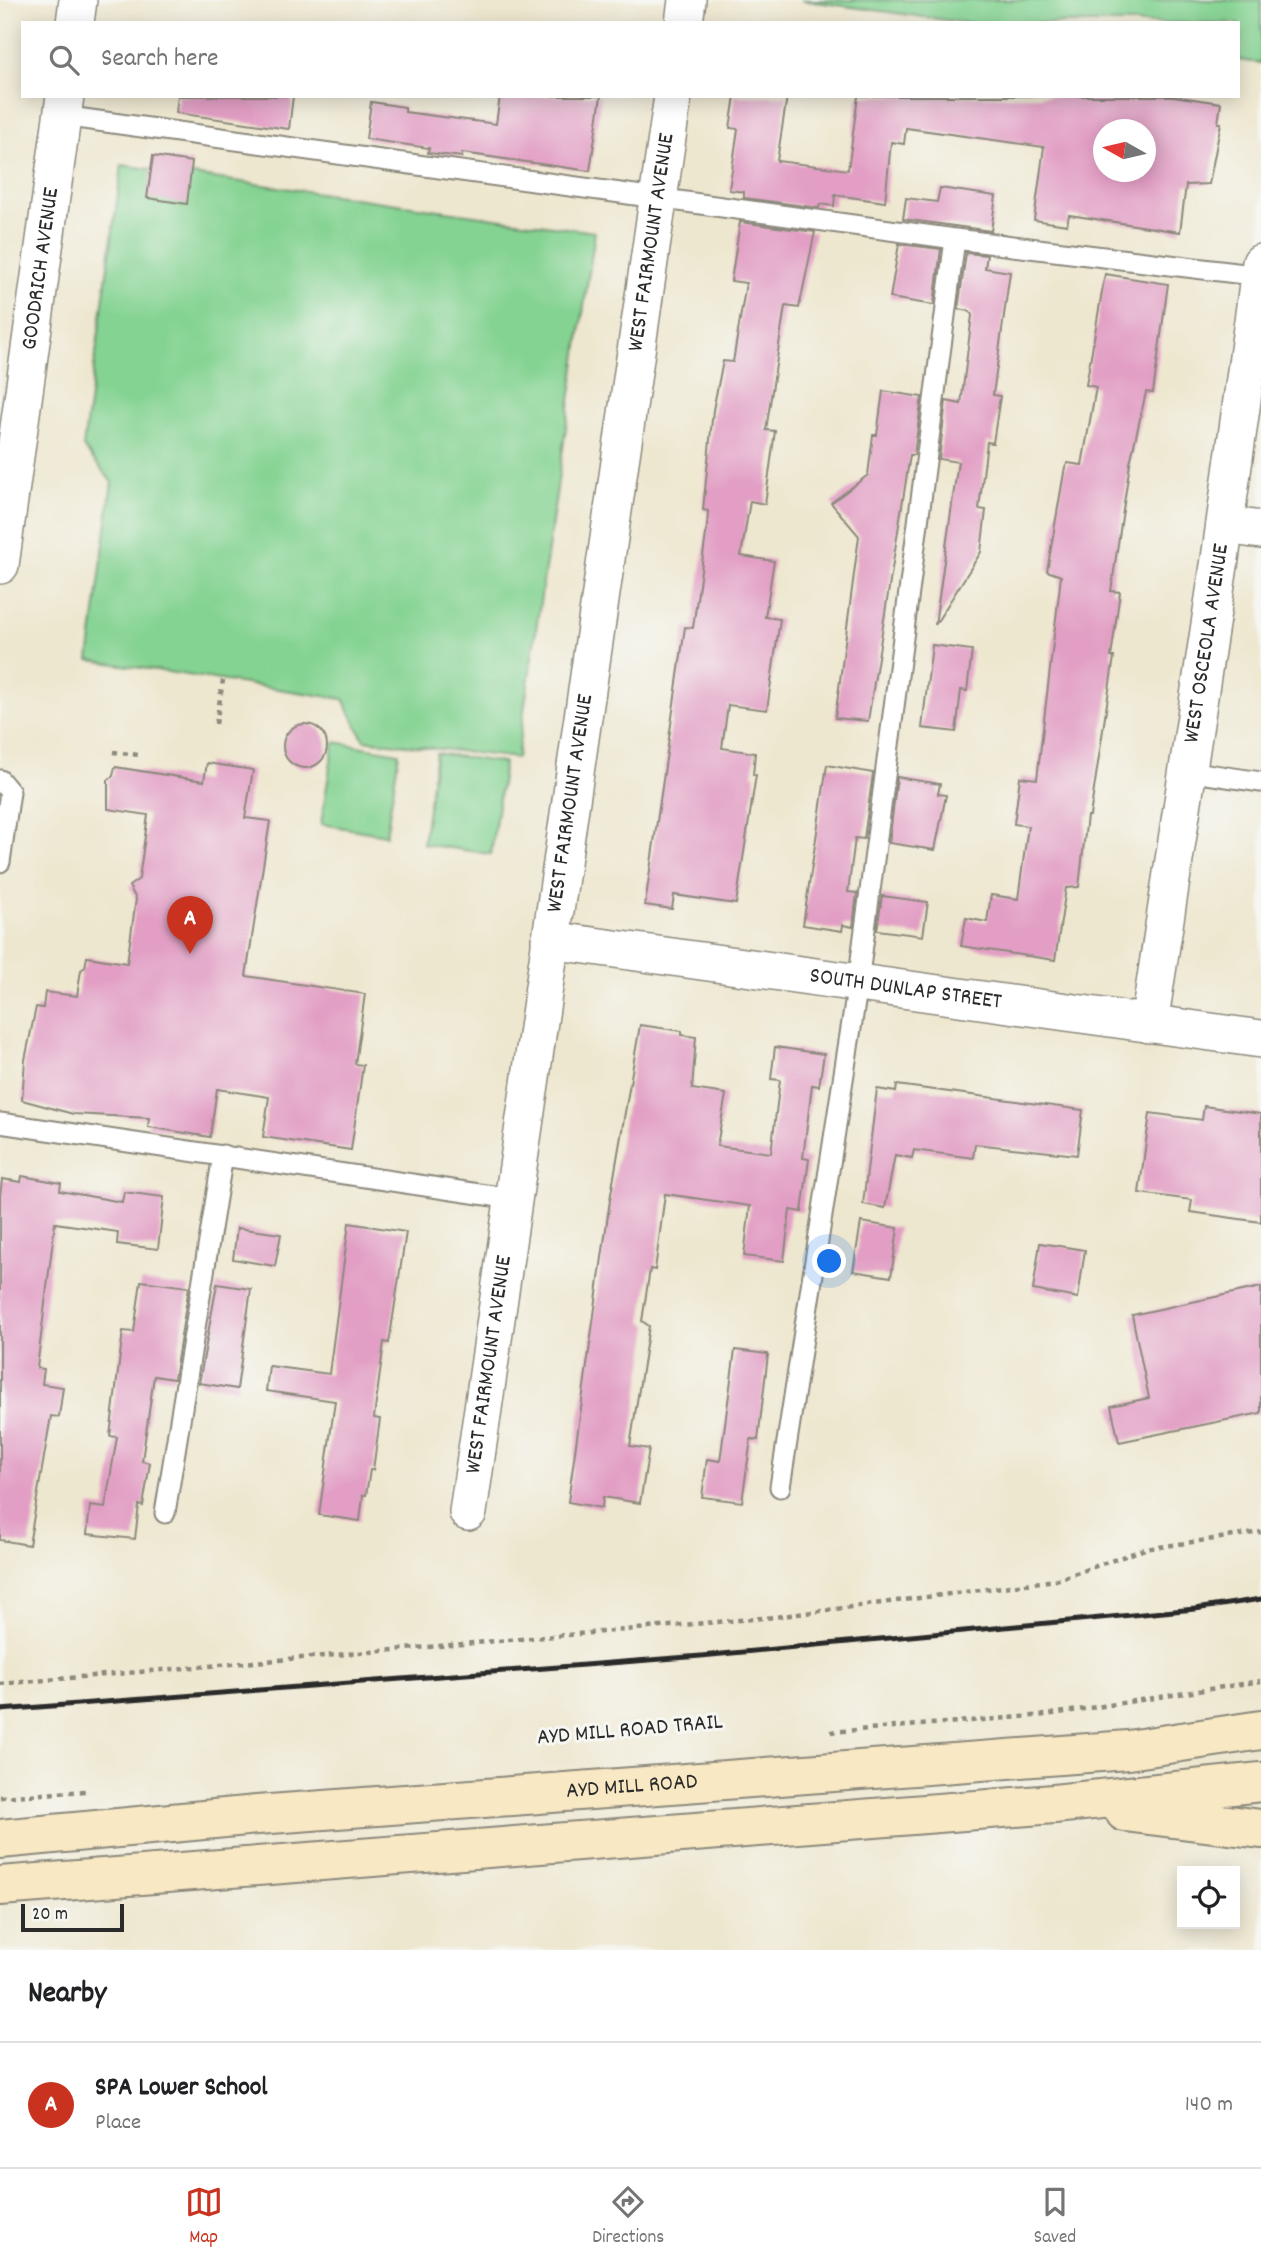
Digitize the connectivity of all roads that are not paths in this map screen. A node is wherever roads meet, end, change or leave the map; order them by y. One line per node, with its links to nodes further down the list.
1 (78, 0): 3 (street)
2 (687, 0): 4 (street)
3 (75, 21)
4 (684, 21)
5 (673, 98): 7 (street, WEST FAIRMOUNT AVENUE)
6 (64, 106): 7 (lane); 12 (street, GOODRICH AVENUE)
7 (658, 198): 8 (lane); 17 (street, WEST FAIRMOUNT AVENUE)
8 (955, 239): 9 (lane); 18 (lane)
9 (1260, 272): 10 (street, WEST OSCEOLA AVENUE)
10 (1225, 526): 11 (street); 13 (street, WEST OSCEOLA AVENUE)
11 (1261, 530)
12 (0, 565)
13 (1187, 771): 15 (lane); 19 (street, WEST OSCEOLA AVENUE)
14 (0, 780): 16 (lane)
15 (1261, 782)
16 (0, 862)
17 (550, 940): 18 (street, SOUTH DUNLAP STREET); 23 (street, WEST FAIRMOUNT AVENUE)
18 (859, 983): 19 (street, SOUTH DUNLAP STREET); 24 (lane)
19 (1149, 1024): 20 (street, SOUTH DUNLAP STREET)
20 (1261, 1039)
21 (0, 1123): 22 (lane)
22 (223, 1155): 23 (lane); 26 (lane)
23 (513, 1199): 25 (street, WEST FAIRMOUNT AVENUE)
24 (780, 1487)
25 (468, 1512)
26 (165, 1513)
27 (1261, 1730): 31 (main road, AYD MILL ROAD)
28 (1261, 1782): 29 (main road)
29 (1054, 1804): 30 (main road); 32 (main road)
30 (1261, 1829)
31 (0, 1839)
32 (0, 1886)

